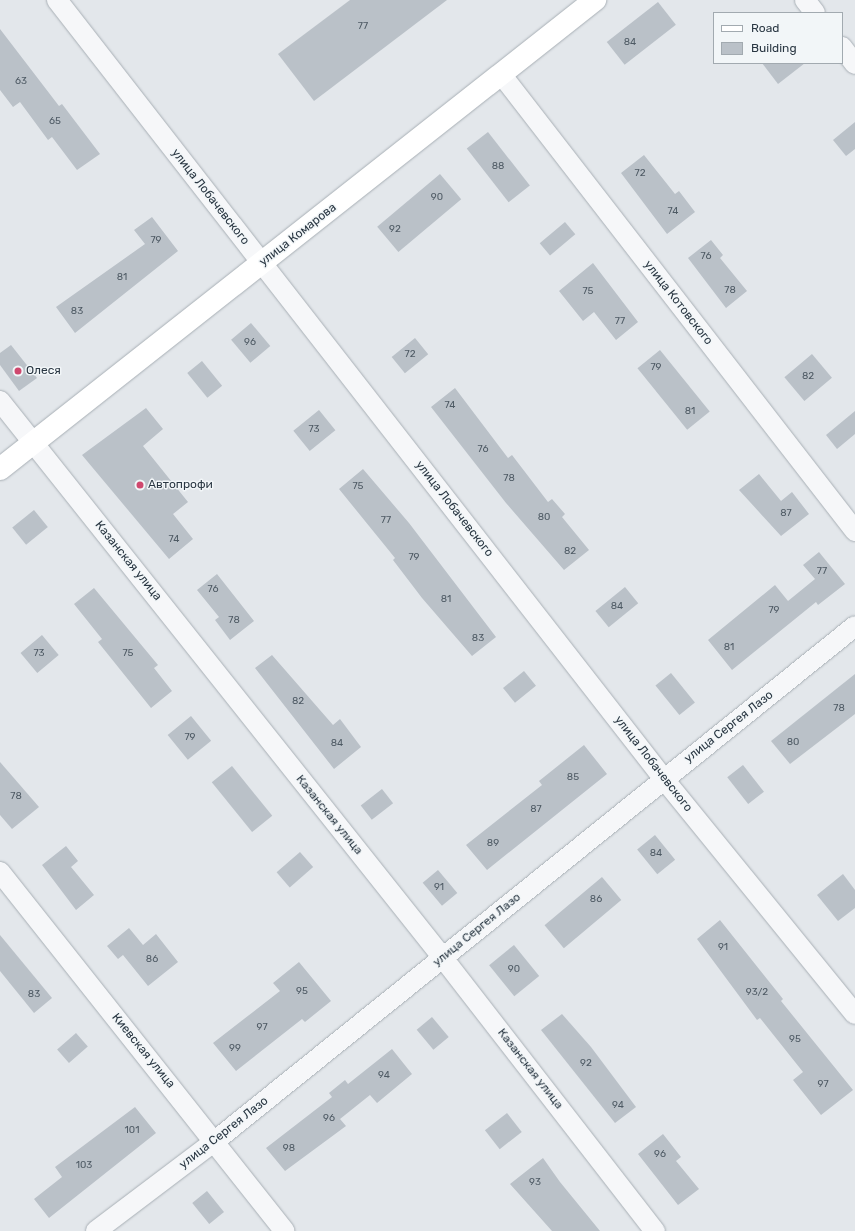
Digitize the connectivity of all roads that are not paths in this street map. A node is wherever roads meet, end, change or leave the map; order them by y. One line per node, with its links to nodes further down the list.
1 (57, 0): 8 (street, улица Лобачевского)
2 (595, 0): 7 (main road, улица Комарова)
3 (805, 0): 4 (street)
4 (814, 12)
5 (843, 48): 6 (street)
6 (855, 64)
7 (501, 74): 8 (main road, улица Комарова); 12 (street, улица Котовского)
8 (262, 263): 10 (main road, улица Комарова); 14 (street, улица Лобачевского)
9 (0, 401): 10 (street, Казанская улица)
10 (34, 443): 11 (main road, улица Комарова); 16 (street, Казанская улица)
11 (0, 469)
12 (855, 531)
13 (855, 626): 14 (street, улица Сергея Лазо)
14 (663, 778): 16 (street, улица Сергея Лазо); 17 (street, улица Лобачевского)
15 (0, 872): 18 (street, Киевская улица)
16 (443, 958): 18 (street, улица Сергея Лазо); 21 (street, Казанская улица)
17 (855, 1014)
18 (215, 1141): 19 (street, улица Сергея Лазо); 20 (street, Киевская улица)
19 (96, 1231)
20 (285, 1231)
21 (655, 1231)

